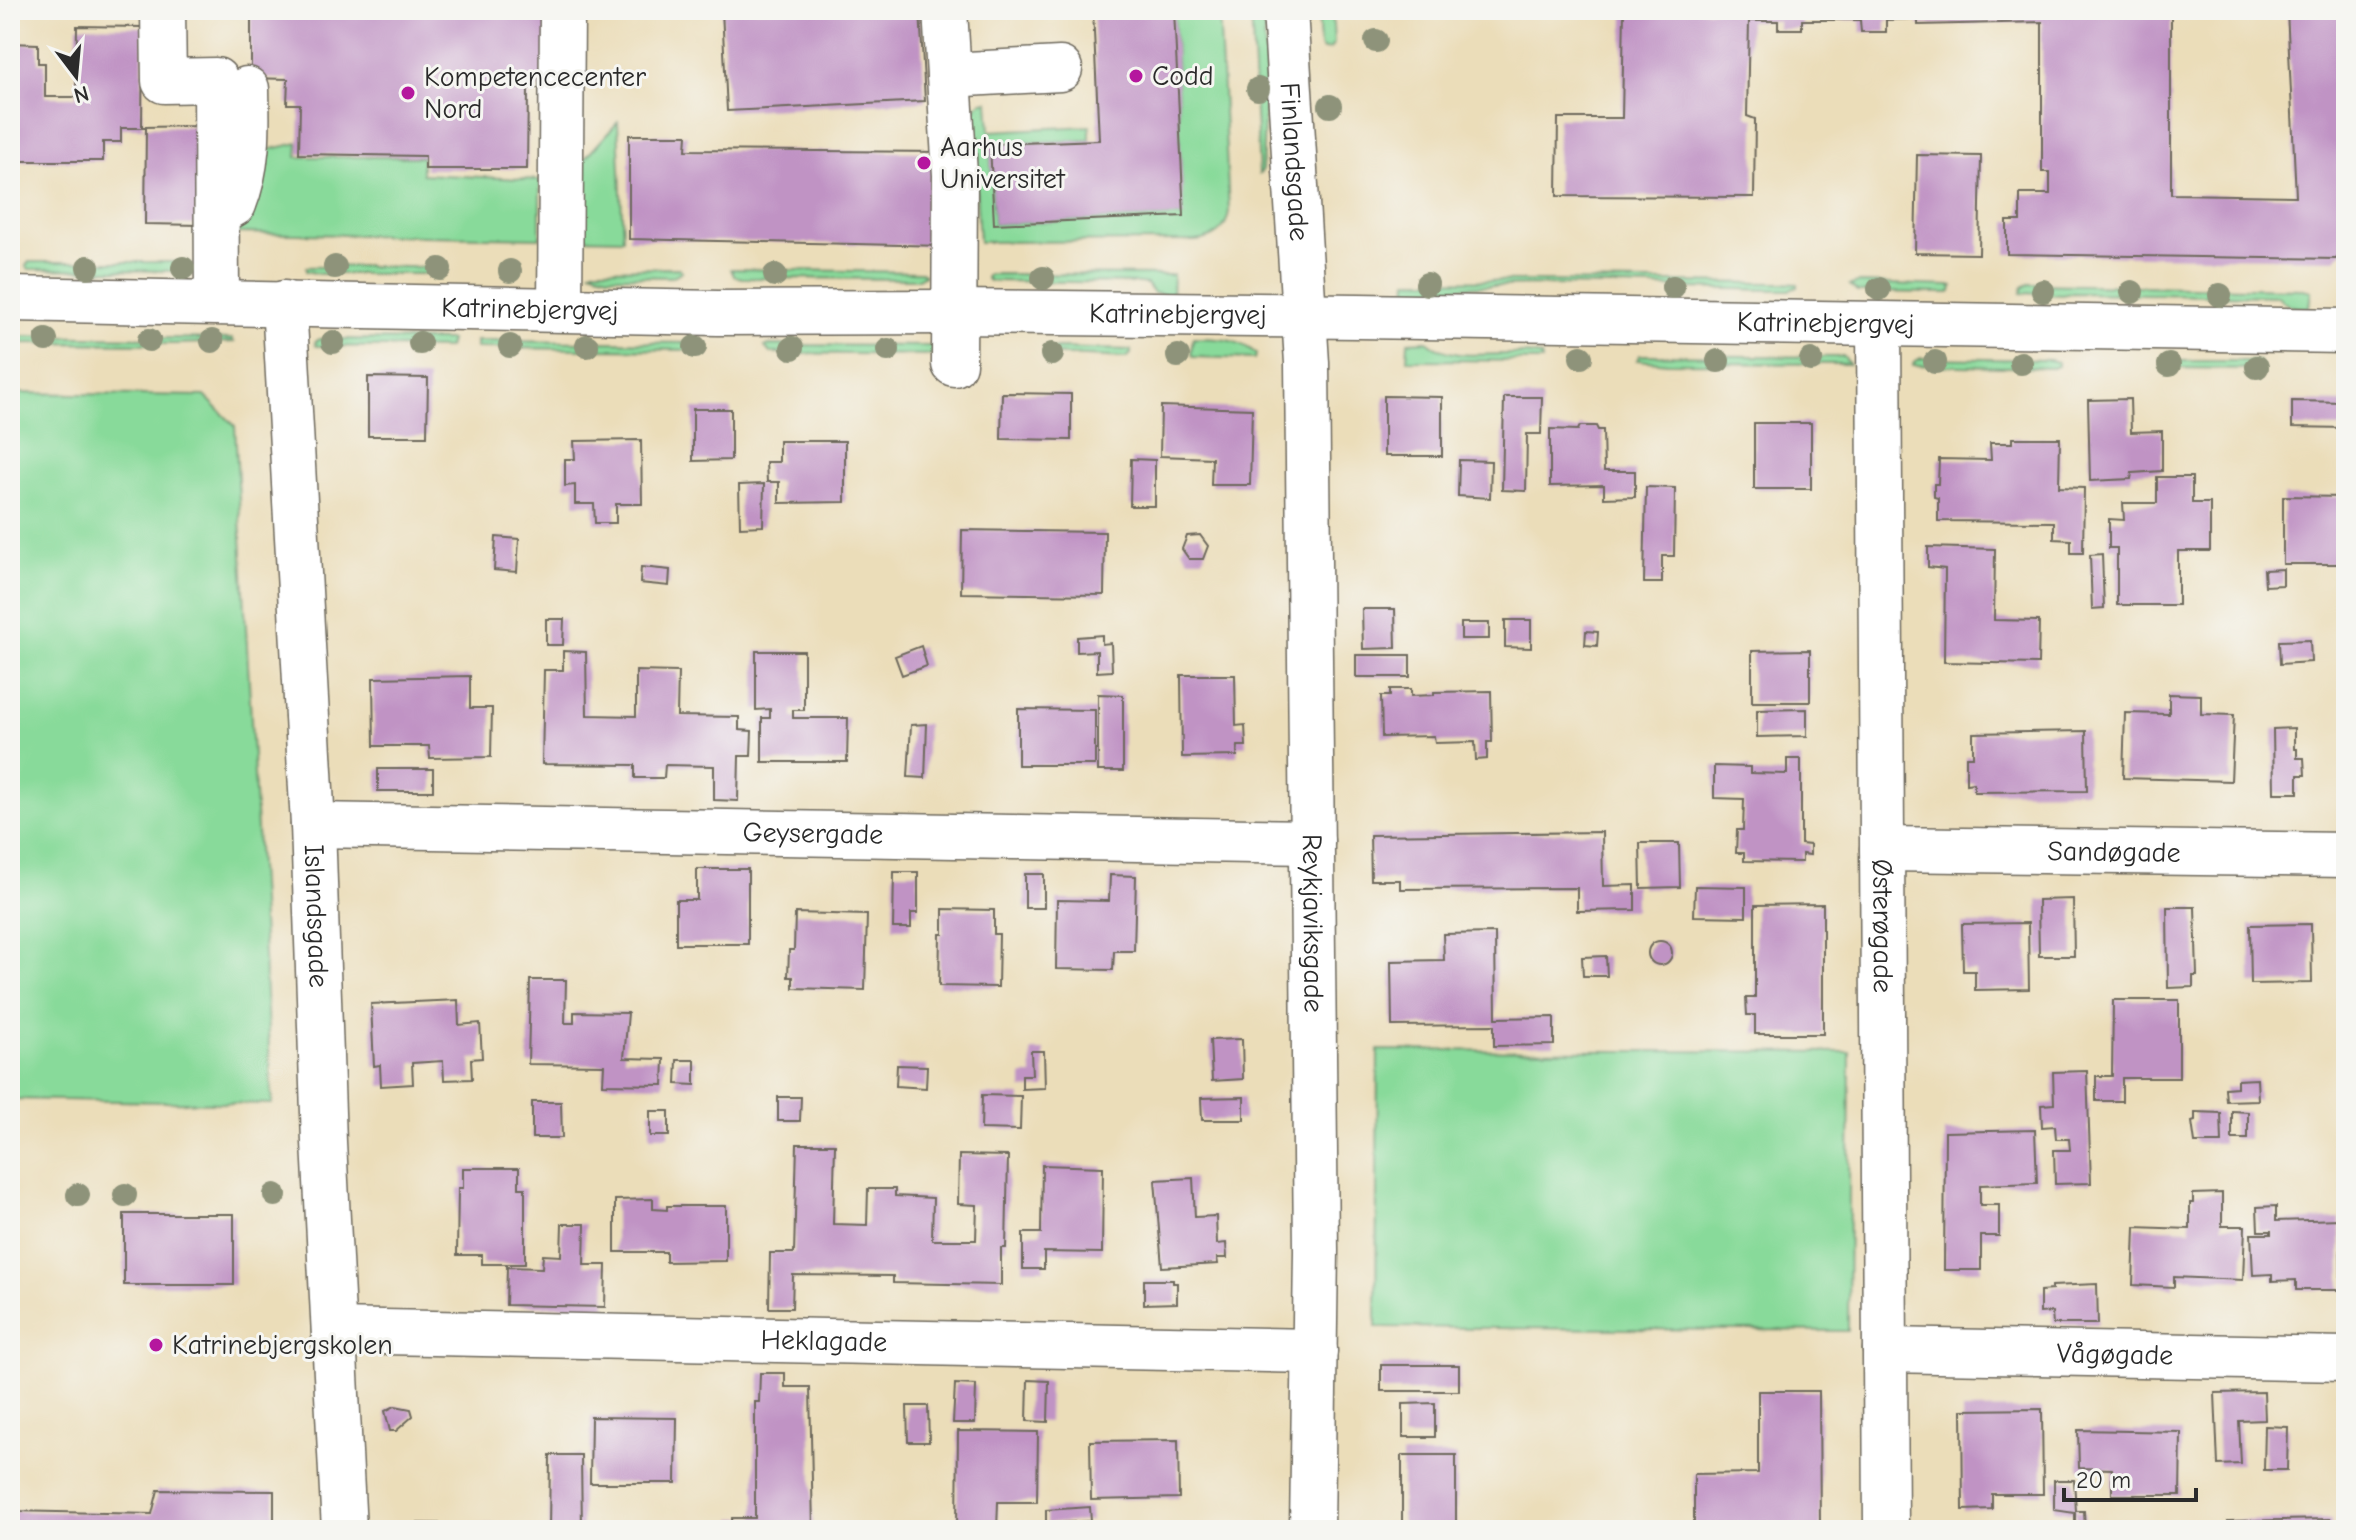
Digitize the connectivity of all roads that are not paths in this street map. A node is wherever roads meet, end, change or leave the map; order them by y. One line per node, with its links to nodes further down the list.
1 (163, 10): 8 (street)
2 (562, 10): 12 (street)
3 (945, 10): 6 (street)
4 (1285, 10): 14 (street, Finlandsgade)
5 (1060, 69): 6 (street)
6 (949, 75): 13 (street)
7 (247, 89): 8 (street)
8 (216, 213): 10 (street)
9 (10, 299): 10 (street, Katrinebjergvej)
10 (217, 302): 11 (street, Katrinebjergvej)
11 (284, 303): 12 (street, Katrinebjergvej); 18 (street, Islandsgade)
12 (560, 309): 13 (street, Katrinebjergvej)
13 (955, 312): 14 (street, Katrinebjergvej); 17 (street)
14 (1303, 315): 15 (street, Katrinebjergvej); 19 (street, Reykjaviksgade)
15 (1879, 324): 16 (street, Katrinebjergvej); 20 (street, Østerøgade)
16 (2346, 331)
17 (954, 364)
18 (313, 825): 19 (street, Geysergade); 22 (street, Islandsgade)
19 (1312, 842): 24 (street, Reykjaviksgade)
20 (1882, 849): 21 (street, Sandøgade); 23 (street, Østerøgade)
21 (2346, 855)
22 (334, 1331): 24 (street, Heklagade); 26 (street, Islandsgade)
23 (1885, 1350): 25 (street, Vågøgade); 28 (street, Østerøgade)
24 (1315, 1351): 27 (street, Reykjaviksgade)
25 (2346, 1359)
26 (344, 1530)
27 (1312, 1530)
28 (1886, 1530)

